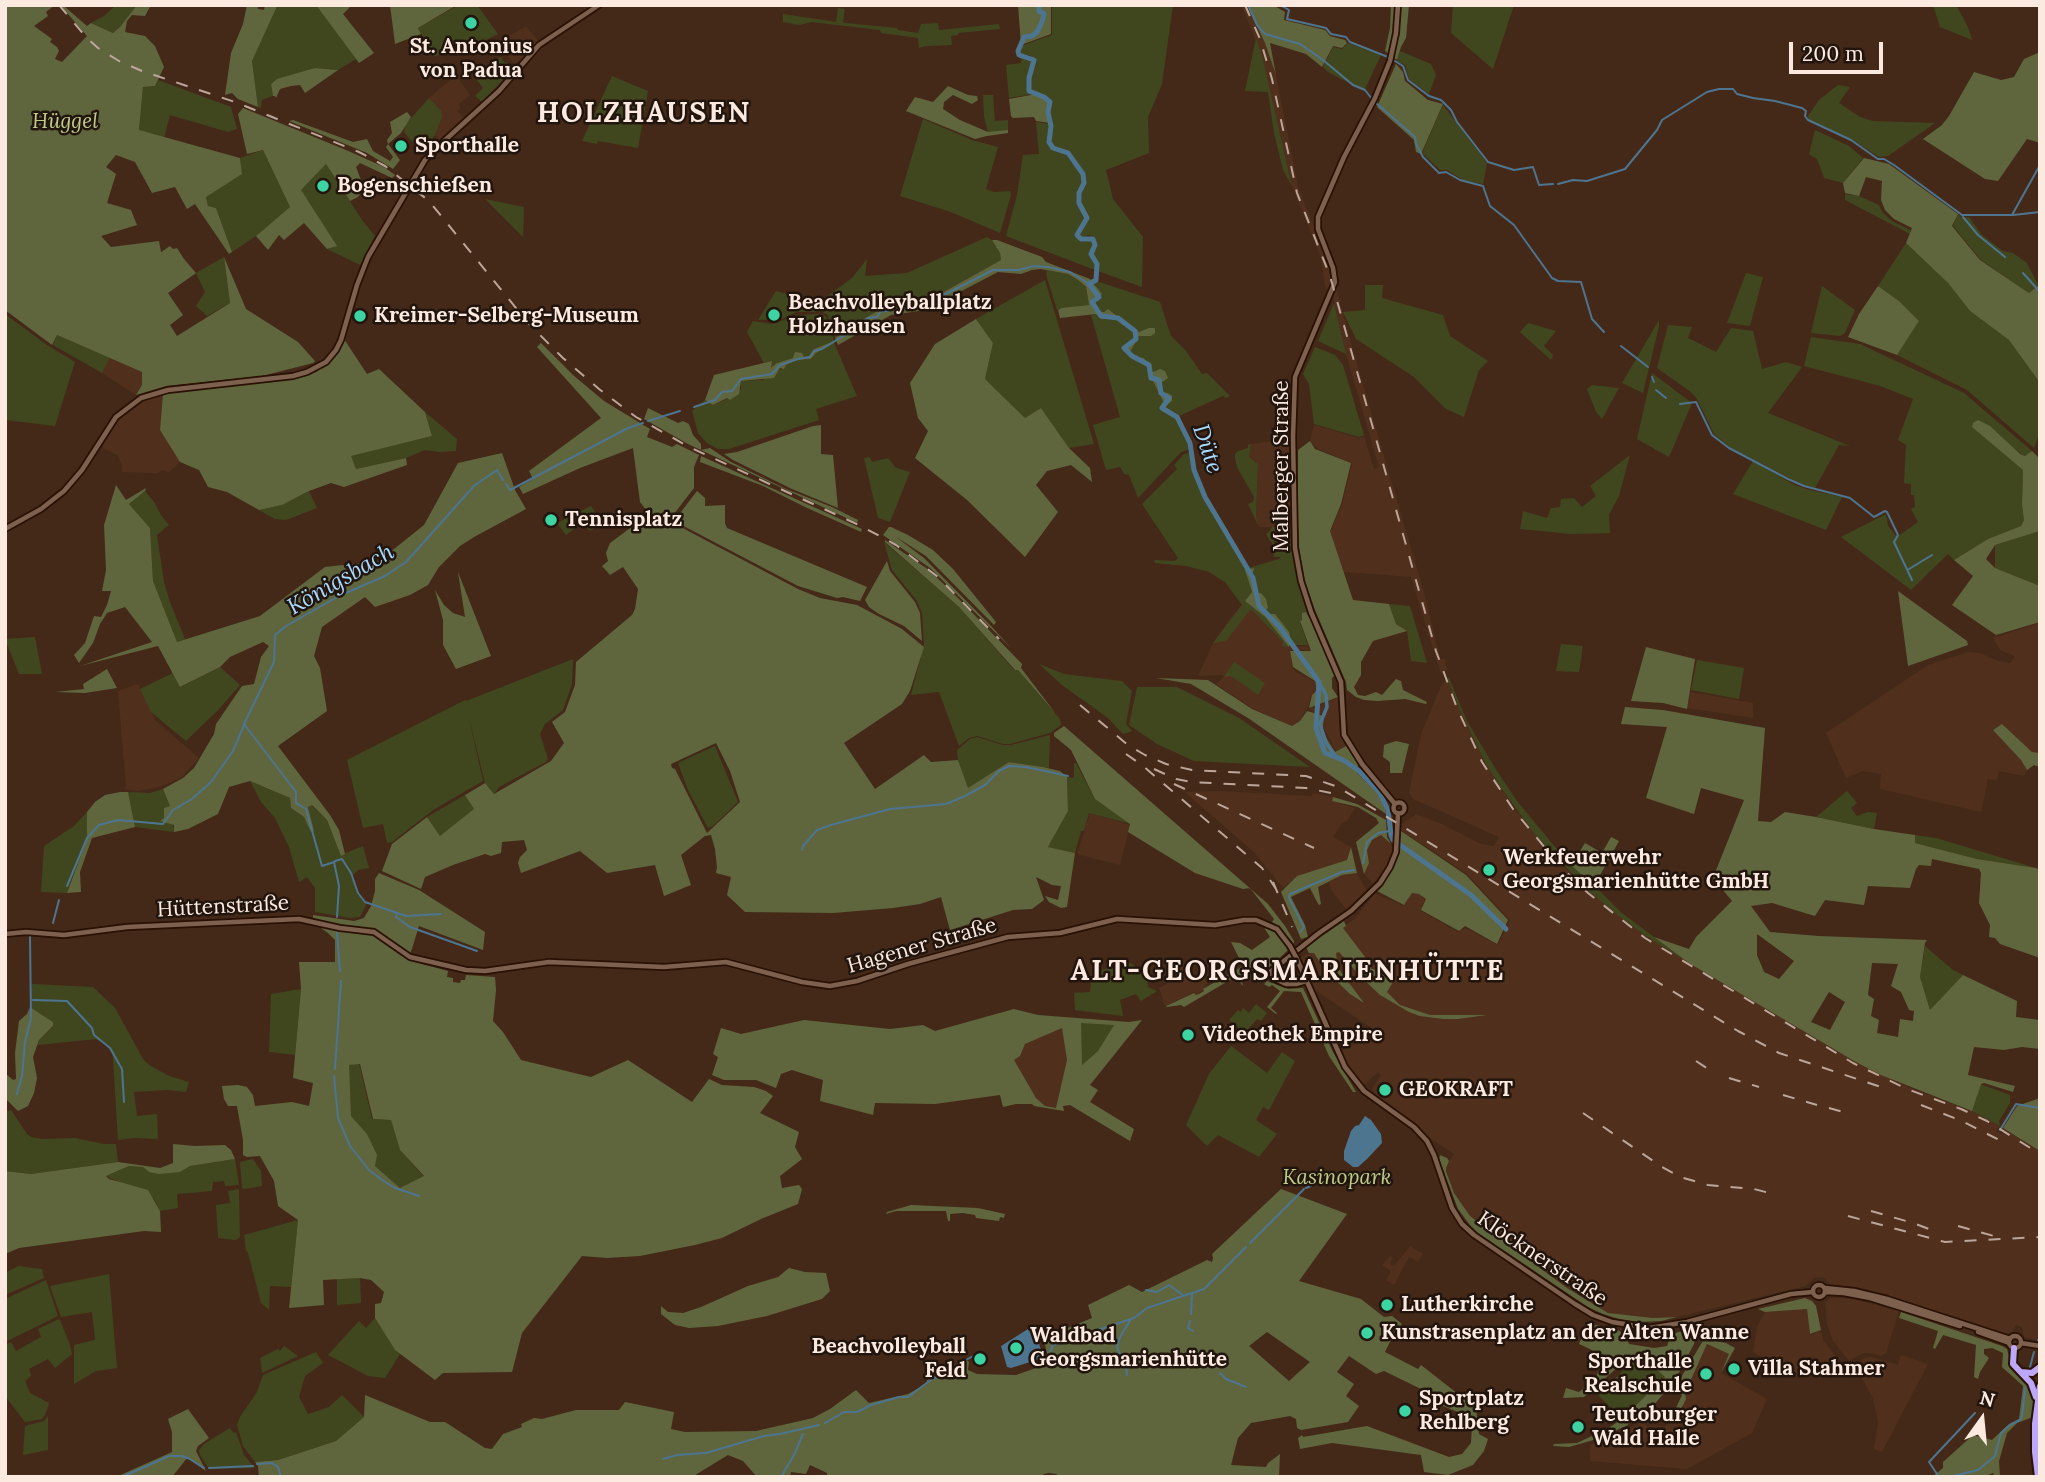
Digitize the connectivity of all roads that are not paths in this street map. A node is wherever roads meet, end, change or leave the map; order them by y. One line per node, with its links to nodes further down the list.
1 (599, 5): 3 (main road)
2 (1398, 5): 4 (main road, Malberger Straße)
3 (5, 529)
4 (1395, 804): 5 (main road); 5 (main road)
5 (1398, 813): 8 (main road)
6 (5, 934): 7 (main road, Hüttenstraße)
7 (515, 966): 8 (main road, Hagener Straße, bridge)
8 (1306, 981): 10 (main road, Klöcknerstraße)
9 (1825, 1290): 10 (main road); 10 (main road); 11 (main road); 12 (main road)
10 (1813, 1292)
11 (1900, 1307): 12 (main road); 13 (main road)
12 (1919, 1309): 13 (main road)
13 (2011, 1343): 14 (main road); 14 (main road); 17 (highway)
14 (2021, 1343): 15 (main road)
15 (2040, 1346)
16 (2040, 1367): 17 (highway)
17 (2019, 1372): 19 (highway)
18 (2040, 1386): 19 (highway)
19 (2037, 1402): 20 (highway)
20 (2038, 1418): 21 (highway); 22 (highway)
21 (2040, 1458)
22 (2038, 1477)

